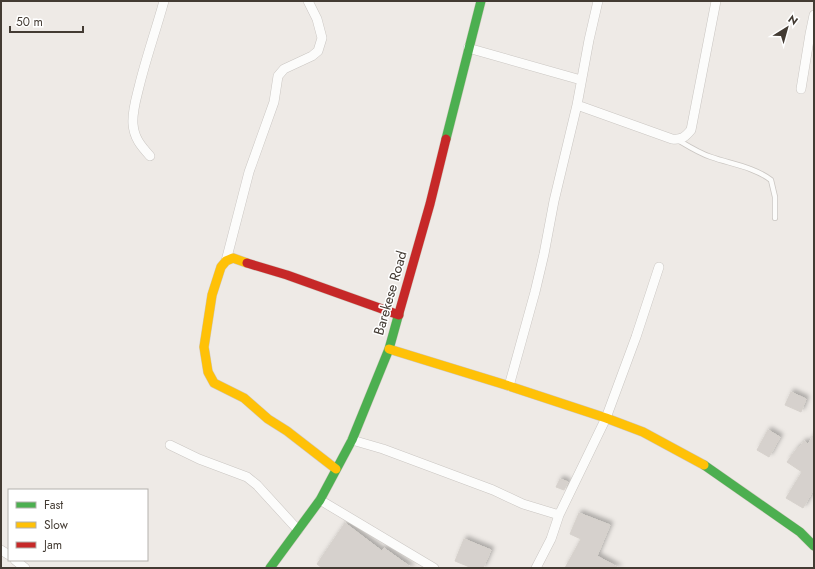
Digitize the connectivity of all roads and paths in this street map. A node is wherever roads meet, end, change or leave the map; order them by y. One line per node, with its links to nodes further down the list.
1 (164, 1): 12 (street)
2 (308, 1): 14 (street)
3 (481, 1): 7 (street, Barekese Road)
4 (598, 1): 8 (street)
5 (716, 1): 11 (street)
6 (814, 15): 9 (street)
7 (468, 48): 8 (street); 16 (street, Barekese Road)
8 (581, 80): 10 (street)
9 (801, 89)
10 (577, 105): 11 (street); 18 (street)
11 (678, 140): 13 (lane)
12 (150, 156)
13 (775, 218)
14 (226, 261): 16 (street); 22 (street)
15 (659, 267): 19 (street)
16 (399, 315): 17 (street, Barekese Road)
17 (389, 349): 18 (street); 20 (street, Barekese Road)
18 (509, 386): 19 (street)
19 (606, 418): 24 (street); 26 (street)
20 (352, 440): 22 (street, Barekese Road); 24 (street)
21 (170, 445): 25 (street)
22 (336, 469): 23 (street, Barekese Road)
23 (320, 500): 25 (street, Barekese Road); 30 (street)
24 (559, 515): 31 (street)
25 (298, 530): 29 (street, Barekese Road)
26 (814, 546)
27 (16, 561): 28 (street)
28 (25, 568)
29 (270, 568)
30 (434, 568)
31 (536, 568)

